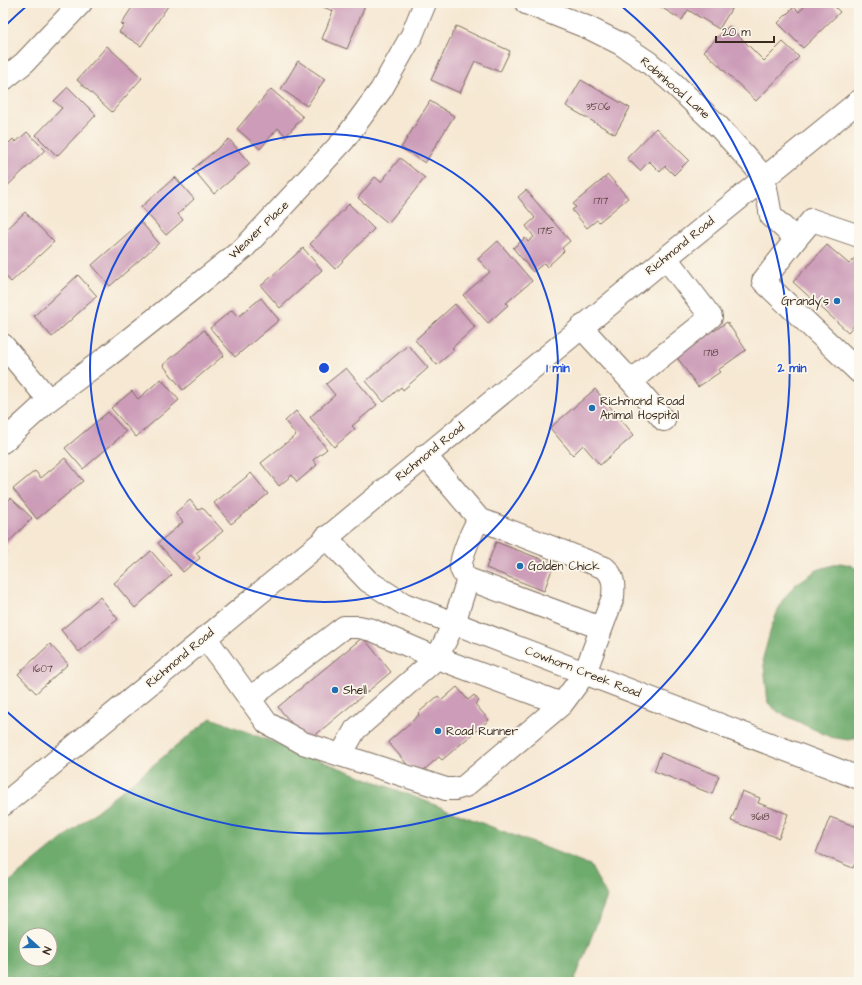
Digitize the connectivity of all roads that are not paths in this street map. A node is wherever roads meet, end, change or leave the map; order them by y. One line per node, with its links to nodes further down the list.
1 (81, 3): 4 (street)
2 (425, 3): 14 (street, Weaver Place)
3 (526, 3): 6 (street, Robinhood Lane)
4 (3, 80)
5 (859, 102): 6 (street, Richmond Road)
6 (764, 177): 8 (street); 9 (street, Richmond Road)
7 (859, 236): 8 (street)
8 (796, 239): 12 (street)
9 (666, 258): 10 (street, Richmond Road); 13 (street)
10 (581, 327): 13 (street); 17 (street, Richmond Road)
11 (3, 345): 14 (street)
12 (859, 372)
13 (631, 382): 15 (street)
14 (49, 400): 16 (street, Weaver Place)
15 (664, 420)
16 (3, 442)
17 (425, 455): 18 (street); 19 (street, Richmond Road)
18 (479, 519): 20 (street); 22 (street)
19 (326, 537): 21 (street, Cowhorn Creek Road); 23 (street, Richmond Road)
20 (468, 579): 21 (street); 22 (street)
21 (454, 623): 24 (street); 25 (street, Cowhorn Creek Road)
22 (601, 628): 25 (street)
23 (206, 637): 26 (street); 30 (street, Richmond Road)
24 (437, 658): 26 (street); 27 (street); 28 (street)
25 (585, 673): 27 (street); 29 (street, Cowhorn Creek Road)
26 (249, 699): 28 (street)
27 (562, 704): 28 (street)
28 (341, 755)
29 (859, 778)
30 (3, 805)

